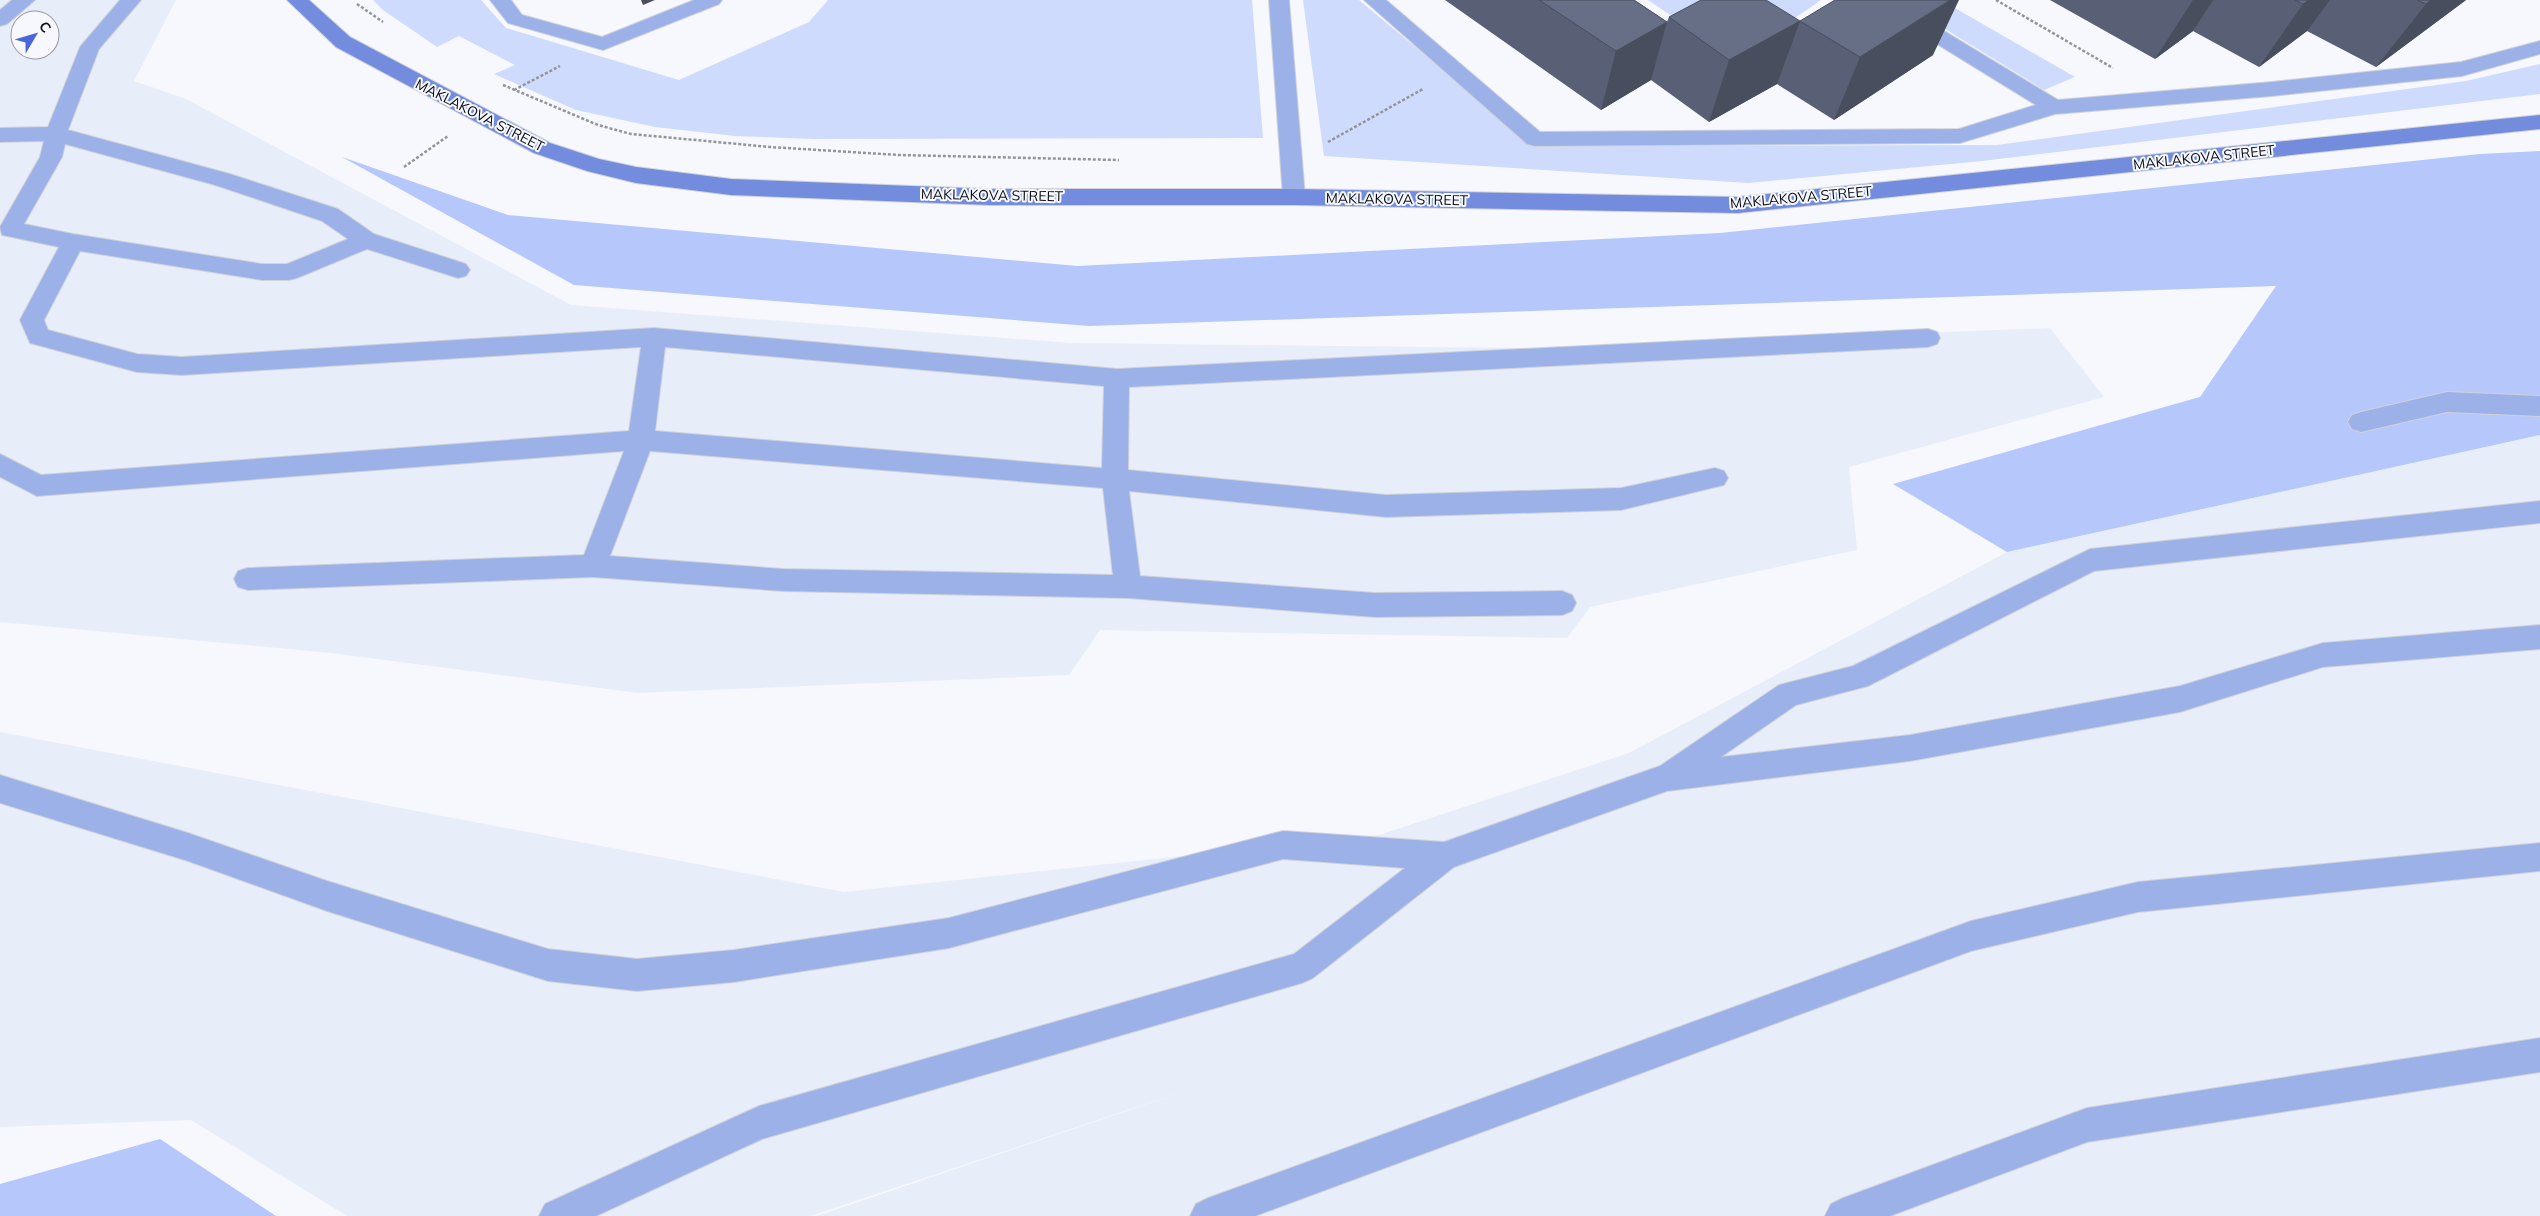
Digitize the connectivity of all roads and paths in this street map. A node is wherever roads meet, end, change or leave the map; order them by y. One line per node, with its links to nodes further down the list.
1 (25, 0): 10 (lane)
2 (131, 0): 17 (lane)
3 (298, 0): 21 (street, MAKLAKOVA STREET)
4 (500, 0): 5 (lane)
5 (712, 0)
6 (1279, 0): 20 (lane)
7 (1374, 0): 12 (lane)
8 (1879, 0): 15 (lane)
9 (1996, 0): 14 (path)
10 (0, 20)
11 (2540, 47): 14 (lane)
12 (1456, 70): 15 (lane); 20 (path)
13 (514, 90): 19 (path)
14 (2164, 97): 15 (lane)
15 (2054, 107)
16 (2540, 122): 21 (street, MAKLAKOVA STREET)
17 (56, 134): 18 (lane); 22 (lane); 23 (lane)
18 (0, 135)
19 (1125, 160)
20 (1291, 162): 21 (lane)
21 (1294, 197)
22 (3, 231): 24 (lane)
23 (366, 240): 24 (lane); 25 (lane)
24 (73, 242): 26 (lane)
25 (458, 270)
26 (654, 337): 28 (lane); 31 (lane)
27 (1928, 338): 28 (lane)
28 (1117, 378): 34 (lane)
29 (2540, 406): 30 (lane)
30 (2361, 422)
31 (641, 440): 32 (lane); 34 (lane); 36 (lane)
32 (0, 464)
33 (1715, 478): 34 (lane)
34 (1115, 479): 38 (lane)
35 (2540, 512): 41 (lane)
36 (593, 566): 37 (lane); 38 (lane)
37 (248, 580)
38 (1128, 587): 39 (lane)
39 (1562, 603)
40 (2540, 637): 41 (lane)
41 (1667, 777): 43 (lane)
42 (0, 789): 43 (lane)
43 (1444, 856): 46 (lane)
44 (2540, 857): 47 (lane)
45 (2540, 1055): 48 (lane)
46 (557, 1216)
47 (1208, 1216)
48 (1843, 1216)

